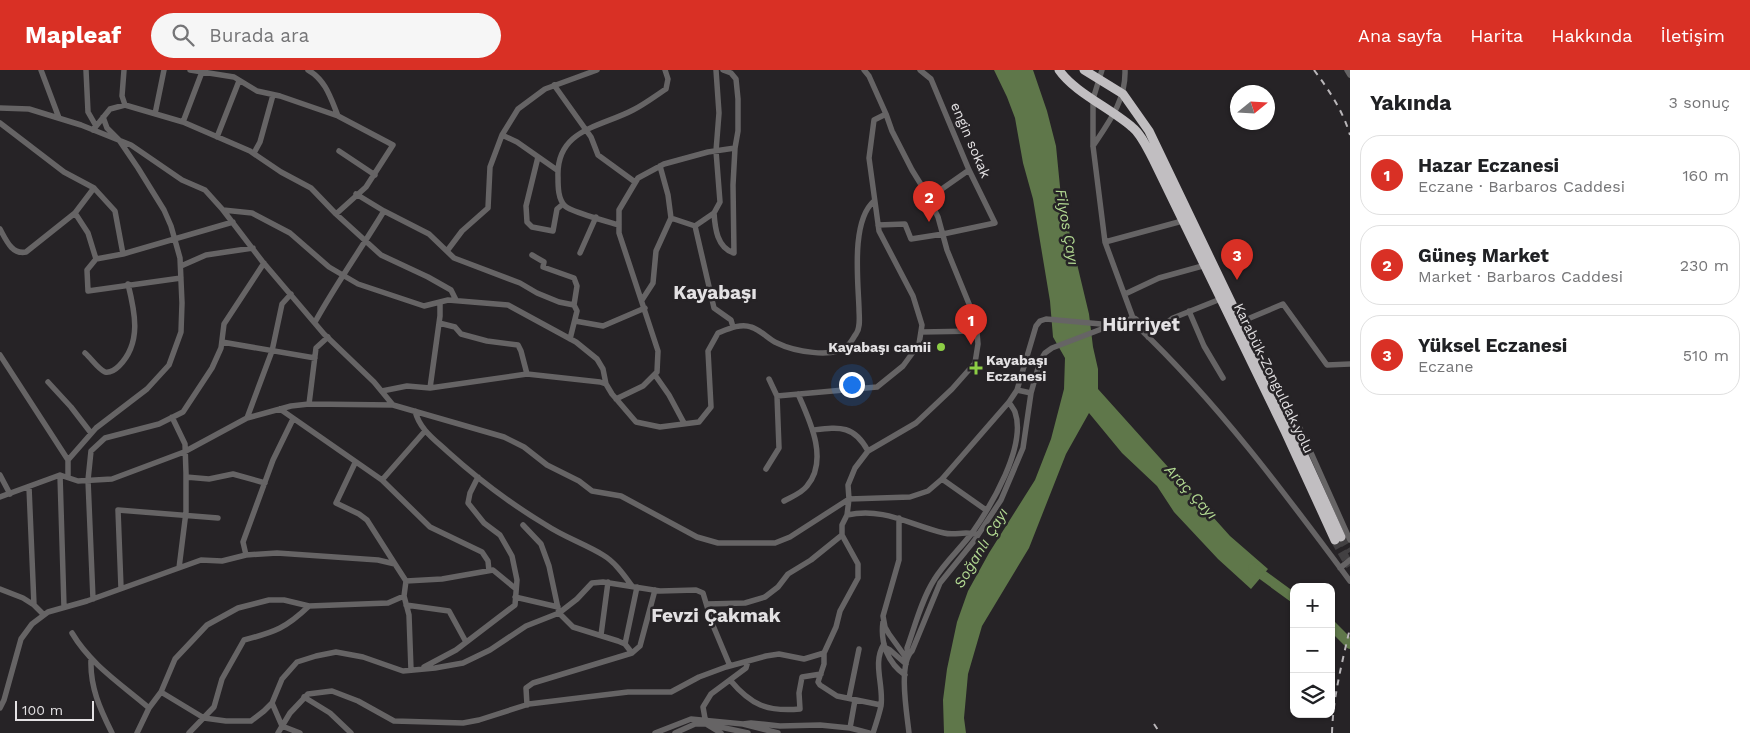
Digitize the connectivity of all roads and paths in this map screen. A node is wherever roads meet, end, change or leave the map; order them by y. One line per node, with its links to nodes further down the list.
1 (41, 70): 33 (street)
2 (86, 70): 36 (street)
3 (124, 70): 26 (street)
4 (164, 70): 29 (street)
5 (190, 70): 18 (street)
6 (308, 70): 31 (street)
7 (597, 70): 22 (street)
8 (665, 70): 37 (street)
9 (716, 70): 44 (street)
10 (723, 70): 42 (street)
11 (864, 70): 30 (street)
12 (920, 70): 49 (street, engin sokak)
13 (1059, 70): 25 (highway, Karabük-Zonguldak yolu)
14 (1084, 70): 20 (highway, Karabük-Zonguldak yolu)
15 (1102, 70): 20 (street)
16 (1126, 70): 24 (street)
17 (1347, 70): 19 (street)
18 (202, 72): 21 (street); 34 (street)
19 (1350, 75)
20 (1099, 80): 24 (highway, Karabük-Zonguldak yolu); 25 (street)
21 (240, 81): 23 (street); 39 (street)
22 (554, 85): 37 (street); 38 (street)
23 (273, 94): 31 (street); 45 (street)
24 (1123, 94): 28 (street); 66 (highway, Karabük-Zonguldak yolu)
25 (1093, 99): 28 (highway, Karabük-Zonguldak yolu); 41 (street)
26 (124, 105): 29 (street); 32 (street)
27 (0, 108): 33 (street)
28 (1115, 113): 41 (street); 66 (highway, Karabük-Zonguldak yolu)
29 (155, 114): 34 (street)
30 (886, 114): 54 (street); 55 (street)
31 (338, 116): 50 (street)
32 (103, 117): 36 (street); 40 (street)
33 (59, 118): 36 (street)
34 (183, 122): 39 (street)
35 (0, 123): 52 (street)
36 (94, 128): 40 (street)
37 (585, 129): 48 (street); 51 (street)
38 (502, 135): 46 (street); 77 (street)
39 (217, 137): 45 (street)
40 (118, 140): 59 (street); 73 (street)
41 (1093, 146): 75 (street)
42 (735, 148): 44 (street); 57 (street)
43 (339, 151): 50 (street)
44 (716, 151): 47 (street); 56 (street)
45 (254, 153): 63 (street)
46 (538, 157): 48 (street); 58 (street)
47 (660, 166): 51 (street); 65 (street)
48 (558, 170): 58 (street)
49 (969, 170): 54 (street); 72 (street, engin sokak)
50 (375, 175): 53 (street)
51 (635, 182): 68 (street)
52 (94, 188): 61 (street); 79 (street)
53 (356, 194): 60 (street); 63 (street)
54 (929, 198): 72 (street)
55 (874, 201): 69 (street); 105 (street)
56 (720, 202): 57 (street); 62 (street)
57 (733, 202): 62 (street)
58 (563, 204): 64 (street)
59 (224, 210): 67 (street); 85 (street)
60 (384, 211): 74 (street); 77 (street)
61 (75, 213): 71 (street); 81 (street)
62 (714, 213): 70 (street)
63 (336, 214): 74 (street)
64 (596, 217): 68 (street); 78 (street)
65 (671, 218): 70 (street); 92 (street)
66 (1187, 220): 75 (street); 83 (highway, Karabük-Zonguldak yolu)
67 (233, 222): 73 (street); 76 (street)
68 (619, 225): 92 (street)
69 (878, 225): 72 (street); 106 (street)
70 (695, 226): 105 (street)
71 (0, 229)
72 (942, 234): 107 (street)
73 (175, 240): 79 (street); 84 (street)
74 (366, 241): 85 (street); 91 (street)
75 (1105, 242): 89 (street)
76 (253, 248): 82 (street); 84 (street)
77 (446, 251): 94 (street)
78 (580, 253)
79 (123, 254): 81 (street)
80 (532, 255): 94 (street)
81 (96, 259): 87 (street)
82 (264, 263): 88 (street); 111 (street)
83 (1209, 264): 89 (street); 90 (highway, Karabük-Zonguldak yolu)
84 (181, 266): 86 (street)
85 (342, 275): 93 (street); 99 (street)
86 (181, 278): 87 (street); 143 (street)
87 (128, 284): 113 (street)
88 (290, 294): 99 (street); 112 (street)
89 (1125, 294): 97 (street)
90 (1224, 297): 96 (street); 102 (highway, Karabük-Zonguldak yolu)
91 (456, 300): 93 (street); 110 (street)
92 (642, 300): 95 (street)
93 (440, 302): 100 (street)
94 (574, 305): 98 (street)
95 (645, 308): 98 (street); 118 (street)
96 (1189, 311): 109 (street); 119 (street)
97 (1133, 318): 101 (street); 104 (street)
98 (575, 321): 110 (street)
99 (314, 322): 108 (street)
100 (439, 323): 117 (street); 123 (street)
101 (1128, 323): 103 (street); 104 (street)
102 (1237, 323): 116 (street); 171 (highway, Karabük-Zonguldak yolu); 171 (highway, Karabük-Zonguldak yolu)
103 (1112, 325): 124 (street); 126 (street)
104 (1137, 326): 109 (street)
105 (733, 327): 140 (street)
106 (921, 332): 107 (street); 127 (street)
107 (977, 332): 144 (street)
108 (328, 337): 115 (street); 125 (street)
109 (1148, 337): 176 (street)
110 (570, 339): 122 (street)
111 (222, 342): 112 (street); 137 (street)
112 (272, 351): 115 (street); 138 (street)
113 (85, 353)
114 (0, 355): 146 (street)
115 (315, 358): 131 (street)
116 (1350, 364)
117 (526, 374): 122 (street); 123 (street)
118 (654, 375): 129 (street); 140 (street)
119 (1224, 378)
120 (769, 379): 128 (street)
121 (48, 382): 143 (street)
122 (606, 384): 129 (street)
123 (430, 388): 125 (street)
124 (1017, 390): 126 (street); 130 (street)
125 (382, 391): 132 (street)
126 (1031, 393): 136 (street)
127 (798, 394): 128 (street); 141 (street)
128 (777, 396): 148 (street)
129 (616, 399): 140 (street)
130 (1009, 402): 135 (street); 154 (street)
131 (309, 404): 132 (street); 133 (street)
132 (393, 405): 134 (street)
133 (280, 409): 138 (street); 139 (street)
134 (415, 411): 142 (street); 161 (street)
135 (1015, 413): 136 (street); 163 (street)
136 (1028, 414): 169 (street)
137 (172, 417): 145 (street); 155 (street)
138 (247, 418): 145 (street)
139 (294, 418): 147 (street); 157 (street)
140 (684, 423)
141 (813, 430): 144 (street); 162 (street)
142 (425, 431): 153 (street); 156 (street)
143 (91, 433): 146 (street)
144 (868, 451): 161 (street)
145 (184, 452): 152 (street); 155 (street)
146 (68, 460): 151 (street)
147 (355, 463): 156 (street); 174 (street)
148 (766, 469)
149 (0, 475): 159 (street)
150 (60, 476): 151 (street); 158 (street); 193 (street)
151 (68, 477): 155 (street)
152 (186, 477): 157 (street); 164 (street)
153 (478, 477): 181 (street); 184 (street)
154 (942, 479): 161 (street); 163 (street)
155 (88, 480): 188 (street)
156 (382, 480): 177 (street)
157 (265, 484): 172 (street)
158 (29, 487): 159 (street); 190 (street)
159 (10, 494): 160 (street)
160 (0, 497)
161 (849, 499): 165 (street)
162 (784, 501)
163 (986, 510): 169 (street)
164 (185, 515): 166 (street); 175 (street); 182 (street)
165 (847, 515): 167 (street); 170 (street)
166 (218, 518)
167 (898, 518): 169 (street); 196 (street)
168 (523, 525): 194 (street)
169 (975, 534): 205 (street)
170 (842, 535): 189 (street); 204 (street)
171 (1342, 539)
172 (246, 555): 174 (street); 175 (street)
173 (1350, 560): 176 (street)
174 (395, 564): 179 (street)
175 (179, 568): 182 (street)
176 (1340, 568): 178 (street)
177 (489, 571): 179 (street); 184 (street)
178 (1350, 581)
179 (406, 582): 186 (street)
180 (608, 582): 181 (street); 194 (street); 198 (street)
181 (634, 586): 185 (street); 200 (street)
182 (120, 588): 188 (street)
183 (0, 589): 190 (street)
184 (516, 589): 187 (street)
185 (655, 590): 189 (street); 203 (street)
186 (404, 596): 191 (street); 192 (street)
187 (516, 597): 194 (street); 199 (street)
188 (93, 599): 193 (street)
189 (706, 604): 208 (street)
190 (34, 605): 195 (street)
191 (406, 605): 199 (street); 210 (street)
192 (309, 606): 214 (street); 222 (street)
193 (64, 607): 195 (street)
194 (559, 610): 198 (street); 209 (street)
195 (44, 615): 220 (street)
196 (883, 621): 201 (street); 205 (street)
197 (72, 633): 206 (street)
198 (601, 636): 200 (street)
199 (466, 642): 209 (street)
200 (625, 644): 203 (street)
201 (885, 646): 205 (street); 212 (street); 219 (street)
202 (859, 649): 216 (street)
203 (632, 653): 218 (street)
204 (824, 653): 207 (street); 211 (street)
205 (907, 659): 212 (street)
206 (91, 660): 221 (street); 227 (street)
207 (748, 661): 208 (street); 213 (street)
208 (730, 666): 218 (street)
209 (420, 669): 210 (street)
210 (411, 670): 217 (street)
211 (821, 674): 213 (street); 216 (street)
212 (904, 675): 240 (street)
213 (730, 680): 223 (street)
214 (161, 692): 221 (street); 222 (street)
215 (304, 698): 218 (street); 225 (street); 232 (street)
216 (852, 699): 219 (street); 226 (street)
217 (272, 703): 222 (street); 225 (street)
218 (526, 704)
219 (881, 705): 239 (street)
220 (0, 708)
221 (149, 708): 228 (street)
222 (204, 718): 229 (street)
223 (706, 722): 224 (street); 233 (street); 234 (street); 235 (street); 236 (street)
224 (743, 724): 226 (street); 237 (street)
225 (282, 726): 230 (street); 231 (street)
226 (850, 728): 238 (street)
227 (112, 733)
228 (137, 733)
229 (189, 733)
230 (278, 733)
231 (300, 733)
232 (351, 733)
233 (655, 733)
234 (675, 733)
235 (721, 733)
236 (748, 733)
237 (778, 733)
238 (869, 733)
239 (873, 733)
240 (909, 733)

